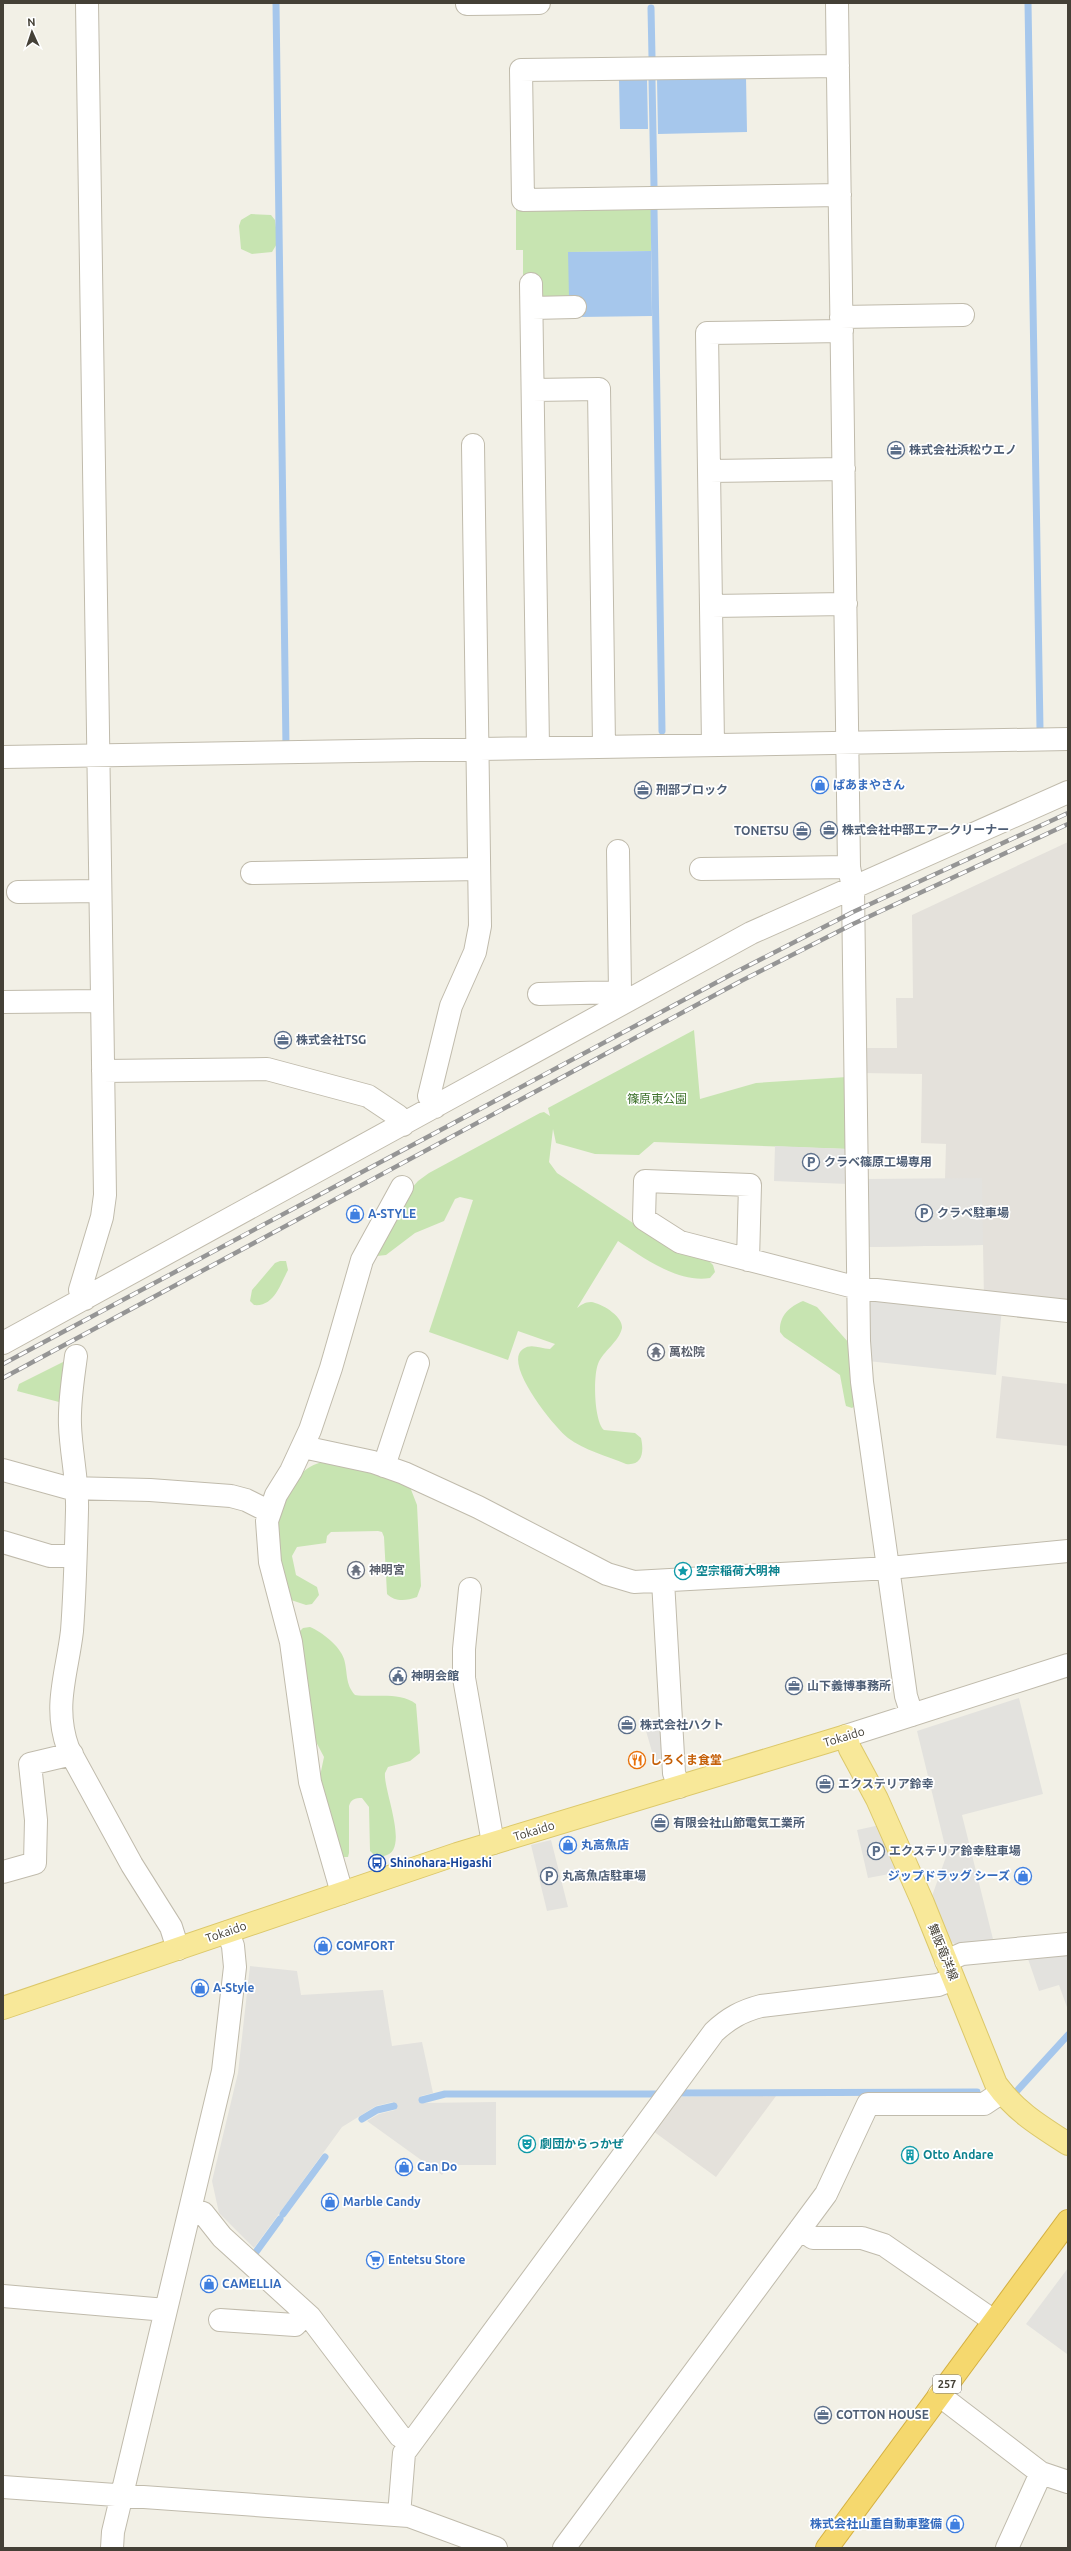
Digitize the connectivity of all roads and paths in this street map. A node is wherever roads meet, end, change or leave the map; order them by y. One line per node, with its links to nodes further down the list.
1 (87, 3): 24 (street)
2 (539, 3): 4 (street)
3 (837, 3): 5 (street)
4 (467, 4)
5 (838, 66): 6 (street); 6 (street)
6 (840, 195): 11 (street)
7 (531, 284): 9 (street)
8 (575, 307): 9 (street)
9 (532, 308): 12 (street)
10 (963, 315): 11 (street)
11 (842, 324): 14 (street); 15 (street)
12 (533, 390): 21 (street); 22 (street)
13 (473, 445): 23 (street)
14 (844, 469): 15 (street); 16 (street)
15 (709, 471): 17 (street)
16 (846, 604): 17 (street); 19 (street)
17 (711, 606): 20 (street)
18 (1068, 739): 19 (street)
19 (848, 742): 20 (street); 28 (street)
20 (713, 744): 21 (street)
21 (604, 745): 22 (street)
22 (538, 747): 23 (street)
23 (478, 749): 24 (street); 29 (street)
24 (98, 756): 25 (street); 33 (street)
25 (3, 757)
26 (1068, 792): 32 (street)
27 (618, 851): 36 (street)
28 (849, 867): 30 (street); 32 (street)
29 (479, 869): 31 (street); 40 (street)
30 (701, 869)
31 (264, 879)
32 (853, 888): 36 (street); 44 (street)
33 (100, 891): 34 (street); 37 (street)
34 (18, 892)
35 (538, 994): 36 (street)
36 (622, 997): 40 (street)
37 (102, 1001): 38 (street); 39 (street)
38 (3, 1002)
39 (103, 1071): 41 (street); 45 (street)
40 (435, 1108): 41 (street)
41 (403, 1125): 45 (street)
42 (402, 1187): 50 (street)
43 (748, 1260): 43 (street); 44 (street)
44 (858, 1288): 46 (street); 58 (street)
45 (84, 1299): 47 (street)
46 (1068, 1312)
47 (3, 1343)
48 (76, 1356): 53 (street)
49 (418, 1363): 51 (street)
50 (303, 1447): 51 (street); 54 (street)
51 (384, 1466): 59 (street)
52 (3, 1470): 53 (street)
53 (77, 1489): 54 (street); 57 (street)
54 (270, 1512): 68 (street)
55 (3, 1542): 57 (street)
56 (1068, 1551): 58 (street)
57 (75, 1556): 64 (street)
58 (888, 1568): 59 (street); 62 (street)
59 (663, 1581): 65 (street)
60 (470, 1589): 66 (street)
61 (1068, 1666): 62 (street, Tokaido)
62 (912, 1715): 63 (street, Tokaido)
63 (846, 1736): 65 (main road, Tokaido); 72 (main road, 舞阪竜洋線)
64 (72, 1754): 67 (street); 71 (street)
65 (679, 1787): 66 (main road, Tokaido)
66 (493, 1843): 68 (main road, Tokaido)
67 (3, 1872)
68 (342, 1893): 69 (main road, Tokaido)
69 (228, 1932): 71 (main road, Tokaido); 76 (street)
70 (1068, 1944): 72 (street)
71 (178, 1949): 73 (main road, Tokaido)
72 (950, 1970): 74 (main road, 舞阪竜洋線); 85 (street)
73 (3, 2008)
74 (1002, 2092): 75 (main road, 舞阪竜洋線); 78 (street)
75 (1068, 2144)
76 (190, 2210): 80 (street); 81 (street)
77 (1068, 2221): 83 (highway, 257)
78 (800, 2229): 83 (street); 93 (street)
79 (3, 2296): 80 (street)
80 (166, 2310): 89 (street)
81 (306, 2314): 82 (street); 85 (street)
82 (220, 2320)
83 (994, 2321): 84 (highway, 257)
84 (939, 2395): 86 (street); 94 (highway, 257)
85 (411, 2443): 90 (street)
86 (1041, 2473): 87 (street); 95 (street)
87 (1068, 2482)
88 (3, 2487): 89 (street)
89 (122, 2496): 90 (street); 92 (street)
90 (399, 2515): 91 (street)
91 (483, 2546)
92 (112, 2548)
93 (564, 2548)
94 (827, 2548)
95 (1007, 2548)

